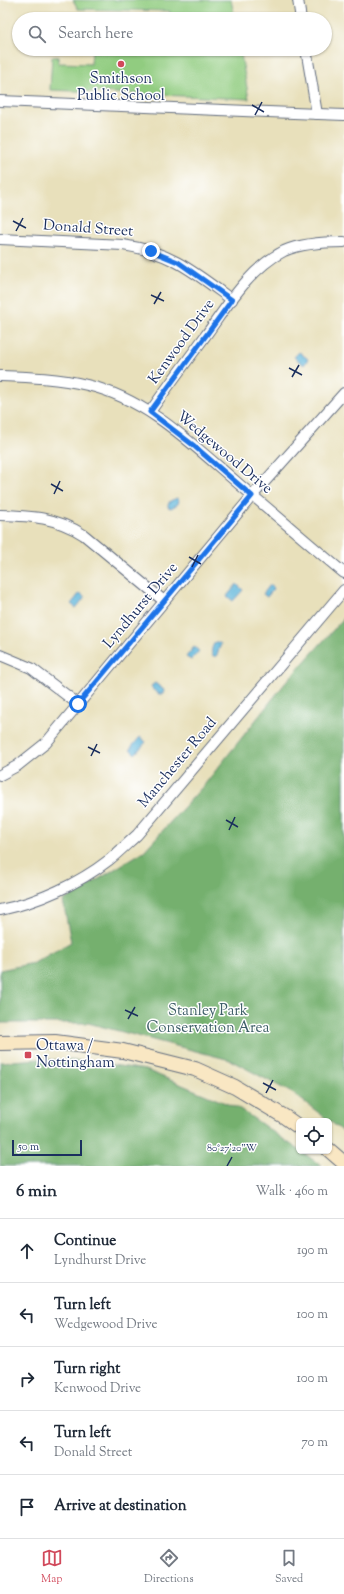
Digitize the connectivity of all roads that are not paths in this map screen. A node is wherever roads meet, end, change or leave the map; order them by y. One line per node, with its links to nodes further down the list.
1 (298, 0): 2 (street)
2 (300, 12)
3 (307, 56): 5 (street)
4 (0, 101): 5 (street)
5 (317, 114): 6 (street)
6 (344, 115)
7 (0, 239): 9 (street, Donald Street)
8 (344, 242): 9 (street, Kenwood Drive)
9 (232, 300): 12 (street, Kenwood Drive)
10 (0, 376): 12 (street, Wedgewood Drive)
11 (344, 393): 13 (street, Lyndhurst Drive)
12 (150, 412): 13 (street, Wedgewood Drive)
13 (252, 496): 15 (street, Wedgewood Drive); 17 (street, Lyndhurst Drive)
14 (0, 515): 17 (street)
15 (344, 573)
16 (344, 590): 21 (street, Manchester Road)
17 (164, 601): 19 (street, Lyndhurst Drive)
18 (0, 655): 19 (street)
19 (78, 704): 20 (street, Lyndhurst Drive)
20 (0, 774)
21 (0, 910)
22 (0, 1043): 23 (main road)
23 (296, 1125)
24 (332, 1153): 25 (main road)
25 (344, 1164)

